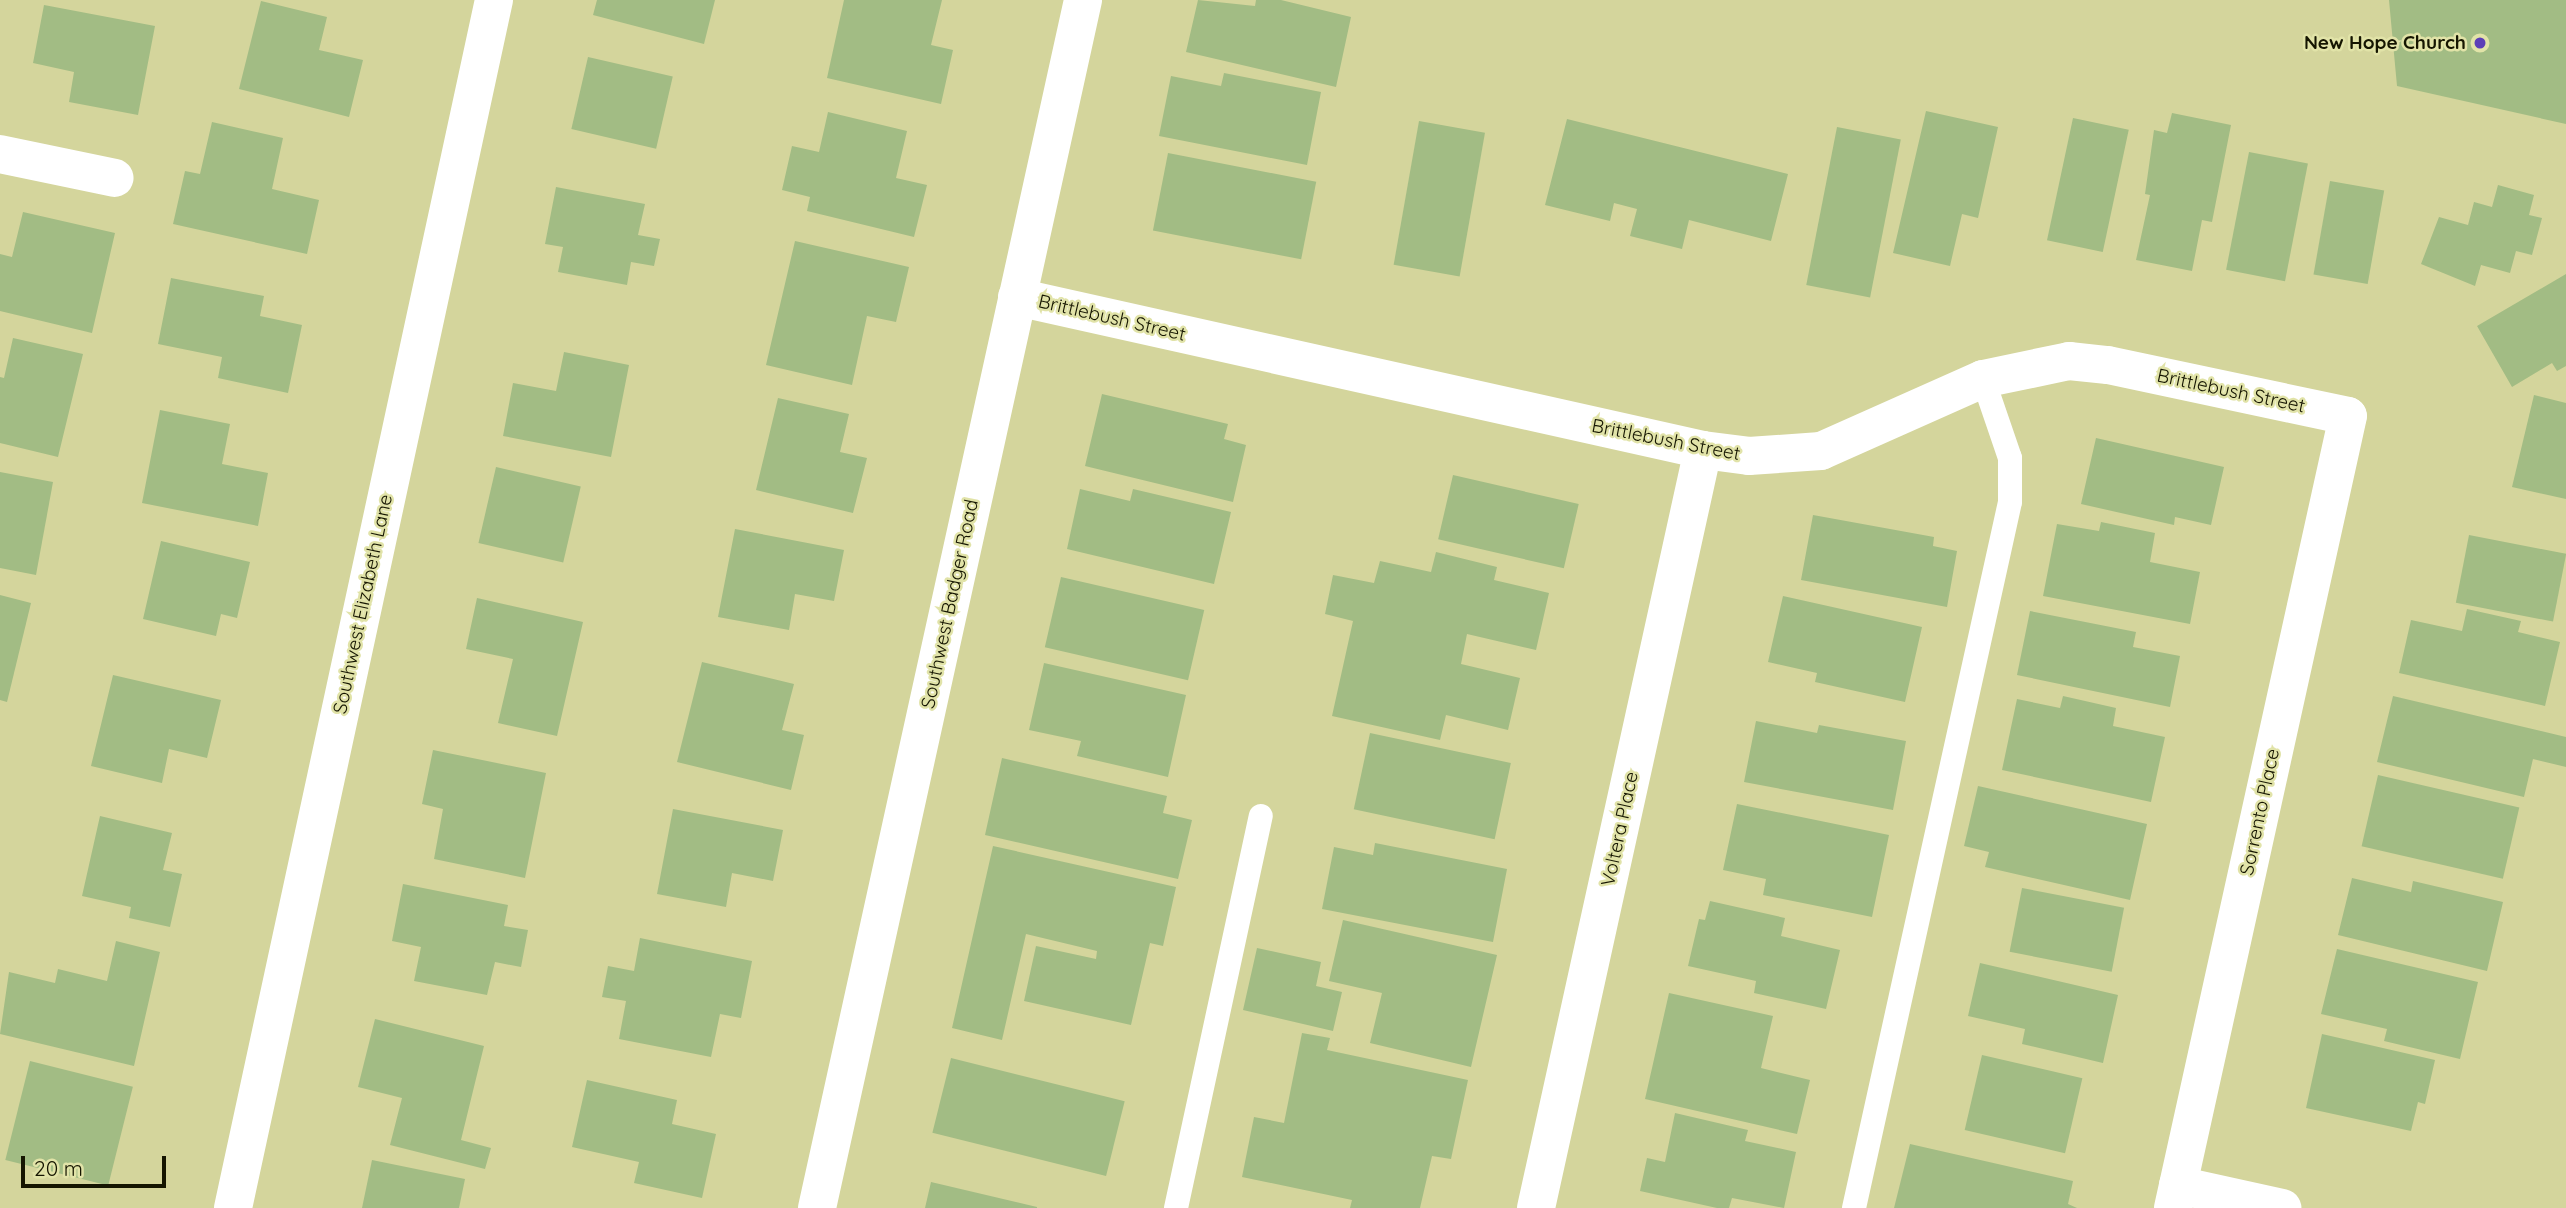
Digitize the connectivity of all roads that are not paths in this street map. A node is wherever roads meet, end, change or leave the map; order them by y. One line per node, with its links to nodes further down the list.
1 (494, 0): 11 (street, Southwest Elizabeth Lane)
2 (1083, 0): 5 (street, Southwest Badger Road)
3 (0, 154): 4 (street)
4 (115, 178)
5 (1017, 297): 8 (street, Brittlebush Street); 12 (street, Southwest Badger Road)
6 (1983, 379): 7 (street, Brittlebush Street); 8 (street, Brittlebush Street); 15 (lane)
7 (2348, 416): 10 (street, Sorrento Place)
8 (1703, 450): 14 (street, Voltera Place)
9 (1261, 816): 13 (lane)
10 (2176, 1197): 16 (street)
11 (233, 1208)
12 (817, 1208)
13 (1176, 1208)
14 (1536, 1208)
15 (1854, 1208)
16 (2282, 1208)

